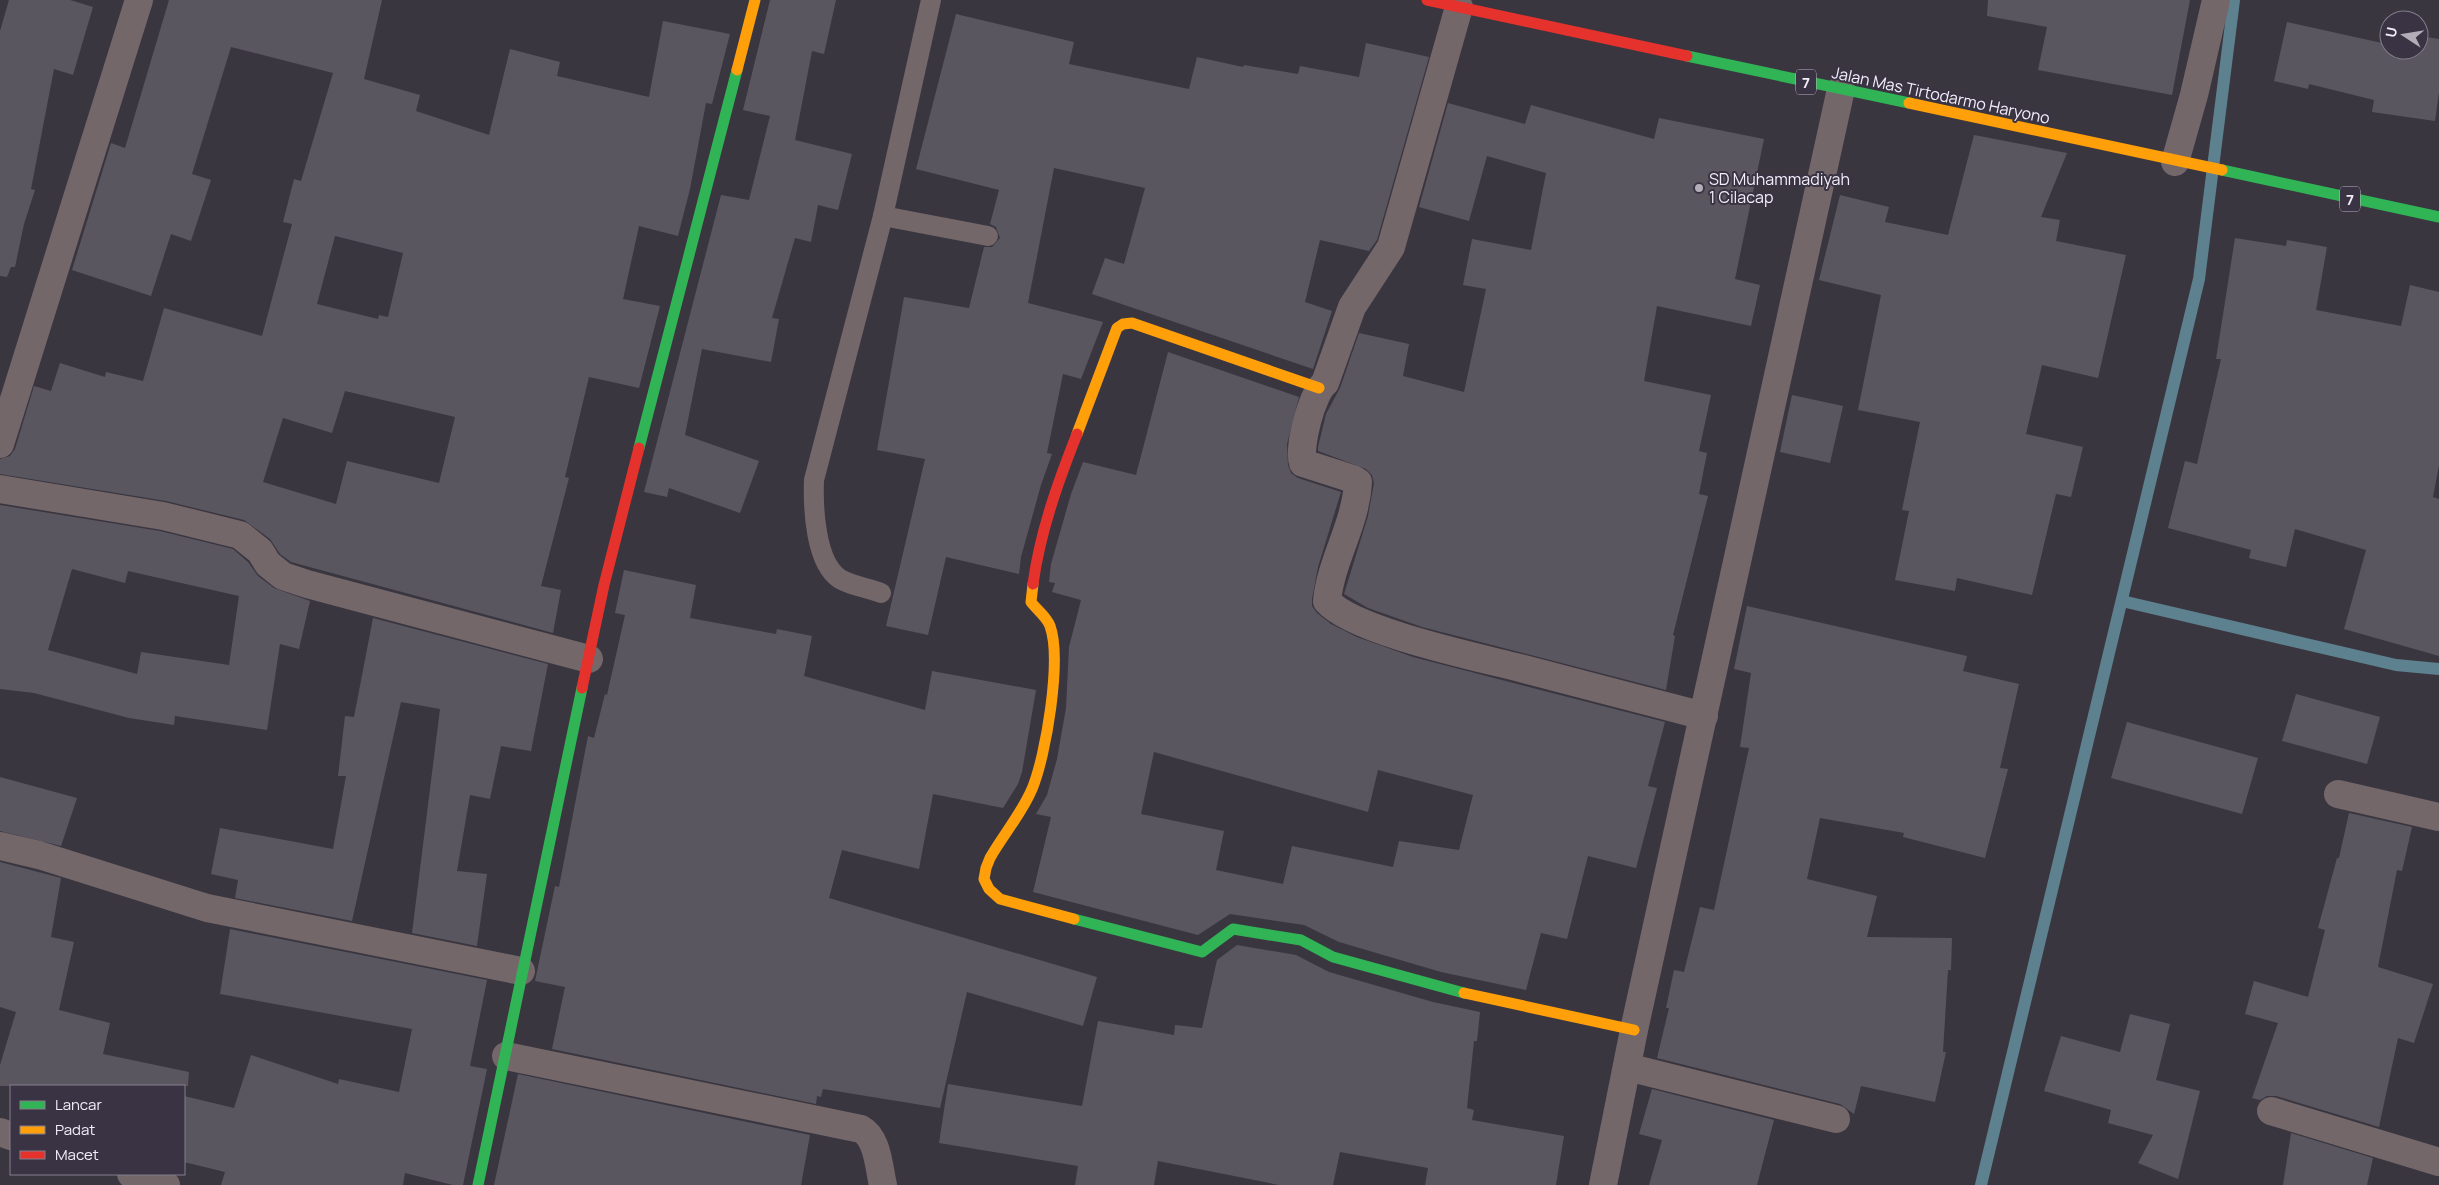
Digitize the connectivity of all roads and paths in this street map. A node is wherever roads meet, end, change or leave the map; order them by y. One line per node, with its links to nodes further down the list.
1 (139, 0): 13 (street)
2 (755, 0): 16 (main road)
3 (931, 0): 9 (lane)
4 (1427, 0): 6 (main road, Jalan Mas Tirtodarmo Haryono / 7)
5 (2216, 0): 8 (street)
6 (1459, 7): 7 (main road, Jalan Mas Tirtodarmo Haryono / 7); 12 (street)
7 (1841, 89): 8 (main road, Jalan Mas Tirtodarmo Haryono / 7); 17 (street)
8 (2180, 162): 10 (main road, 7)
9 (883, 216): 11 (lane); 15 (lane)
10 (2439, 218)
11 (988, 236)
12 (1319, 388): 17 (street); 22 (main road)
13 (0, 444)
14 (0, 488): 16 (street)
15 (881, 593)
16 (589, 658): 21 (main road)
17 (1704, 716): 22 (street)
18 (2338, 794): 19 (street)
19 (2439, 817)
20 (0, 846): 21 (street)
21 (521, 971): 23 (main road)
22 (1634, 1030): 24 (street)
23 (506, 1056): 30 (main road); 31 (street)
24 (1626, 1067): 26 (street); 32 (street)
25 (2271, 1111): 27 (street)
26 (1836, 1119)
27 (2439, 1162)
28 (134, 1175): 29 (street)
29 (166, 1185)
30 (478, 1185)
31 (883, 1185)
32 (1603, 1185)

